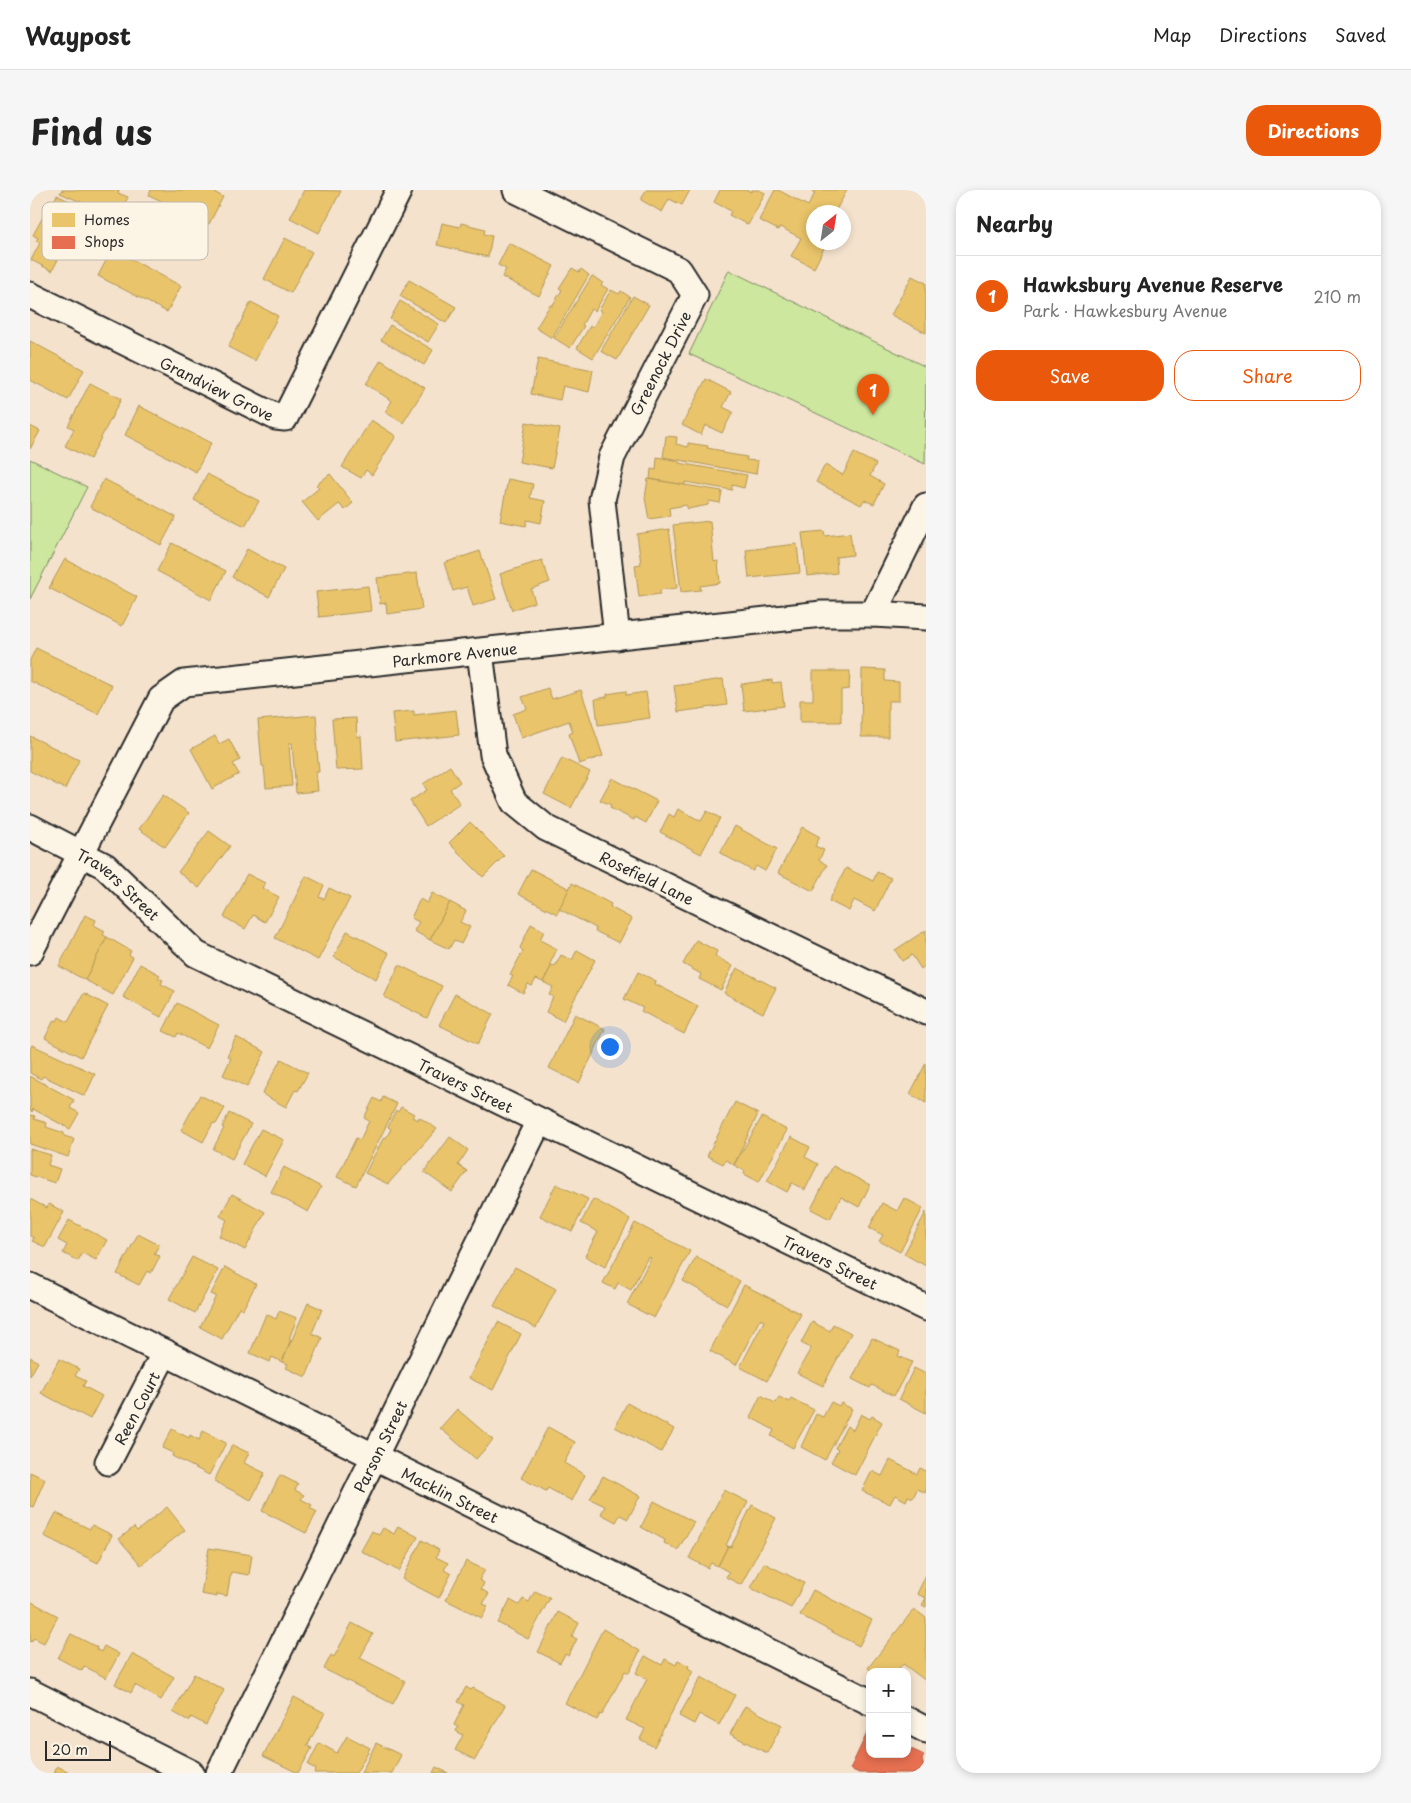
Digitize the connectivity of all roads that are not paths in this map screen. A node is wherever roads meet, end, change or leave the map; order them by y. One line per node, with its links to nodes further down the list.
1 (399, 190): 3 (street, Grandview Grove)
2 (516, 190): 7 (street, Greenock Drive)
3 (30, 294)
4 (926, 506): 5 (street)
5 (873, 614): 6 (street, Parkmore Avenue); 7 (street, Parkmore Avenue)
6 (926, 618)
7 (617, 637): 8 (street, Parkmore Avenue)
8 (480, 652): 10 (street, Parkmore Avenue); 12 (street, Rosefield Lane)
9 (30, 827): 10 (street, Travers Street)
10 (82, 853): 11 (street, Parkmore Avenue); 13 (street, Travers Street)
11 (30, 952)
12 (926, 1012)
13 (539, 1121): 15 (street, Travers Street); 17 (street, Parson Street)
14 (30, 1286): 16 (street, Macklin Street)
15 (926, 1308)
16 (165, 1352): 17 (street, Macklin Street); 18 (street, Reen Court)
17 (373, 1456): 20 (street, Macklin Street); 24 (street, Parson Street)
18 (108, 1462)
19 (30, 1692): 23 (street)
20 (866, 1700)
21 (911, 1722): 22 (street)
22 (926, 1730)
23 (191, 1773)
24 (219, 1773)

